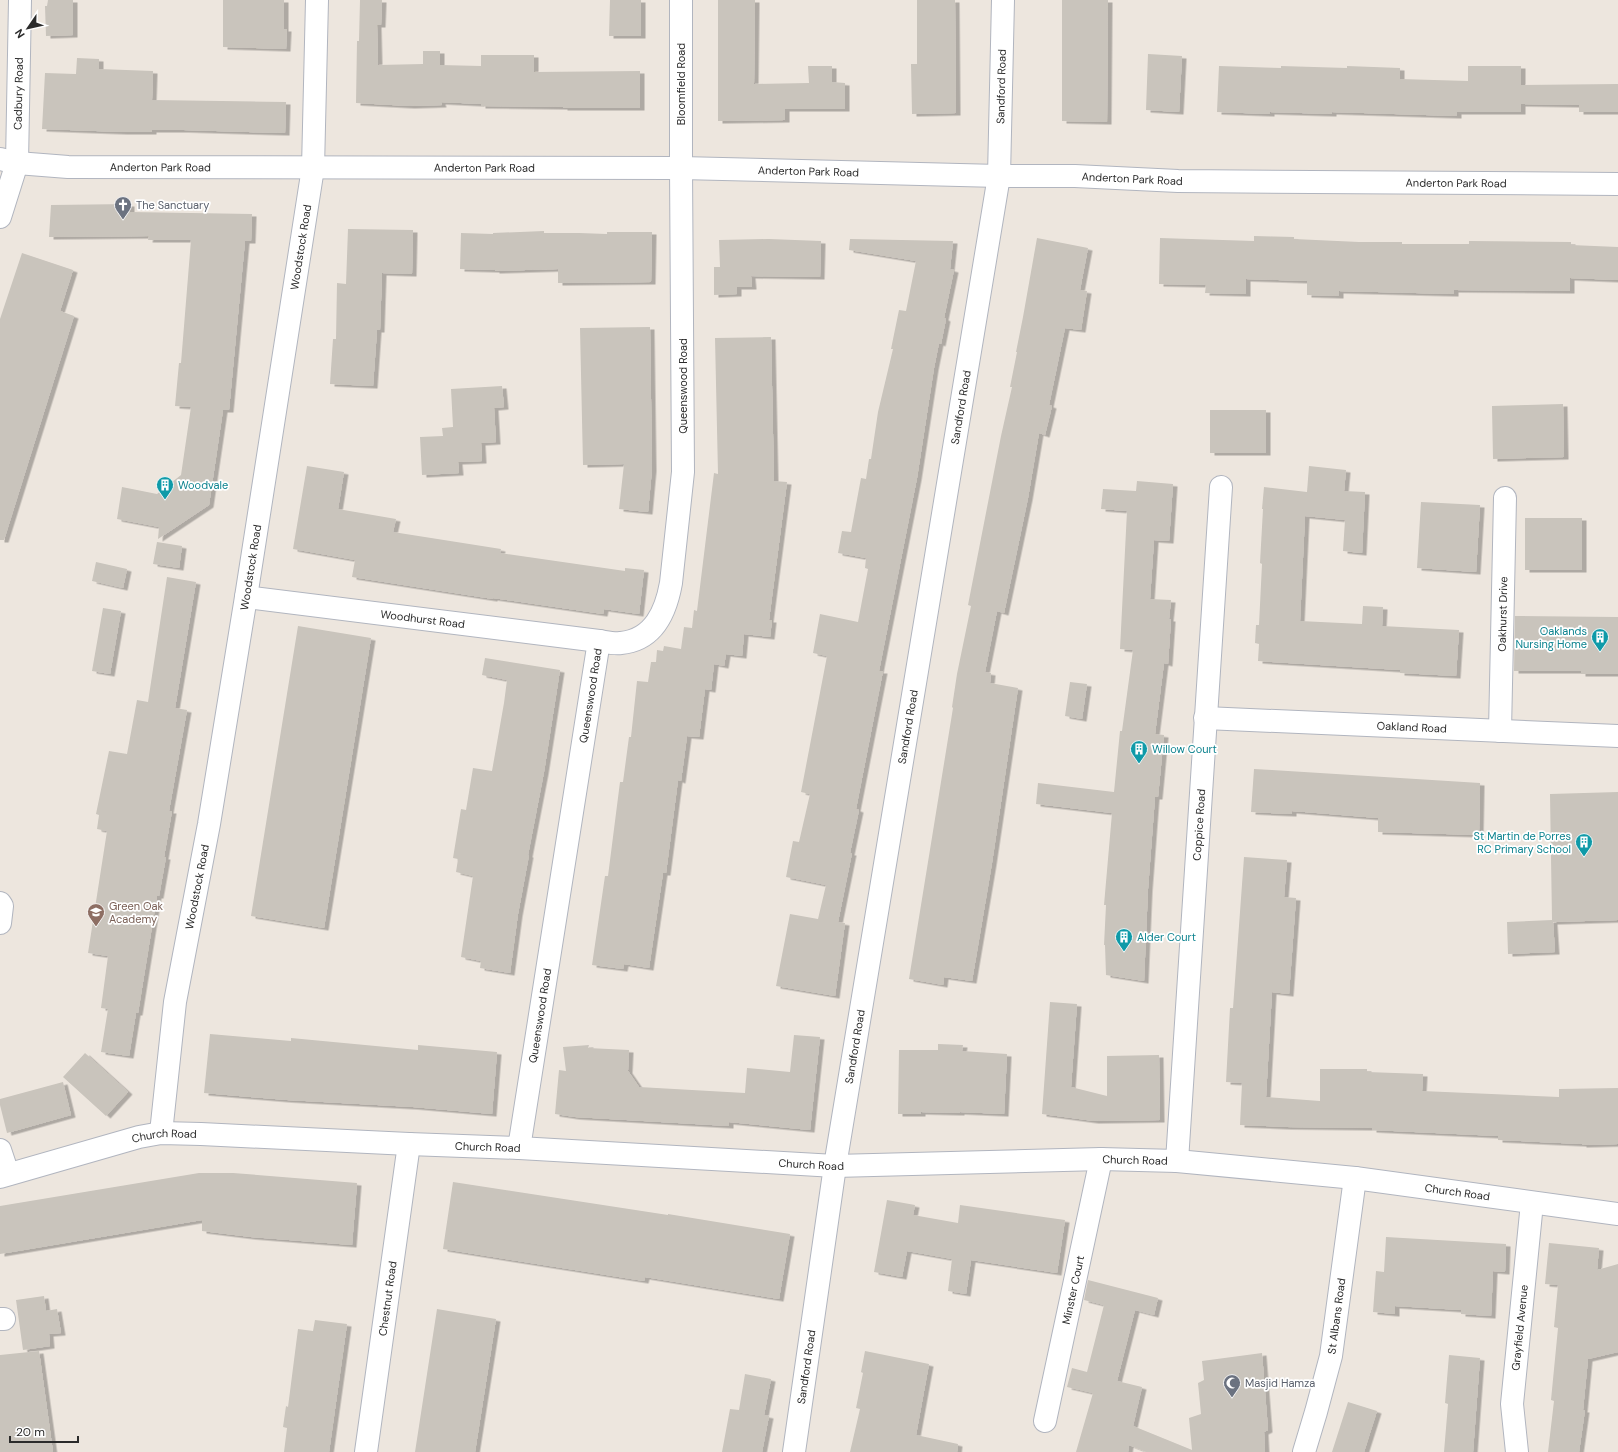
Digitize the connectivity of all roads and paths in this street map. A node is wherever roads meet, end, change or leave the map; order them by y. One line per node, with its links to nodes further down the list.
1 (20, 0): 5 (street, Cadbury Road)
2 (317, 0): 6 (street, Woodstock Road)
3 (681, 0): 7 (street, Bloomfield Road)
4 (1003, 0): 8 (street, Sandford Road)
5 (9, 161): 6 (street, Anderton Park Road); 10 (street, Cadbury Road)
6 (313, 168): 7 (street, Anderton Park Road); 13 (street, Woodstock Road)
7 (681, 168): 8 (street, Anderton Park Road); 14 (street, Queenswood Road)
8 (999, 176): 9 (street, Anderton Park Road); 26 (street, Sandford Road)
9 (1618, 184)
10 (0, 217)
11 (1221, 488): 15 (street, Coppice Road)
12 (1504, 498): 16 (street, Oakhurst Drive)
13 (246, 597): 14 (street, Woodhurst Road); 20 (street, Woodstock Road)
14 (600, 641): 22 (street, Queenswood Road)
15 (1205, 718): 16 (street, Oakland Road); 25 (street, Coppice Road)
16 (1500, 731): 17 (street, Oakland Road)
17 (1618, 736)
18 (0, 903): 19 (street)
19 (0, 923)
20 (161, 1133): 21 (street, Church Road); 27 (street, Church Road)
21 (409, 1144): 22 (street, Church Road); 32 (street, Chestnut Road)
22 (520, 1148): 26 (street, Church Road)
23 (0, 1150): 27 (street)
24 (1101, 1159): 25 (street, Church Road); 26 (street, Church Road); 31 (street, Minster Court)
25 (1177, 1161): 28 (street, Church Road)
26 (835, 1166): 33 (street, Sandford Road)
27 (4, 1176)
28 (1355, 1178): 29 (street, Church Road); 34 (street, St Albans Road)
29 (1532, 1203): 30 (street, Church Road); 35 (street, Grayfield Avenue)
30 (1618, 1214)
31 (1045, 1421)
32 (366, 1452)
33 (794, 1452)
34 (1304, 1452)
35 (1517, 1452)

